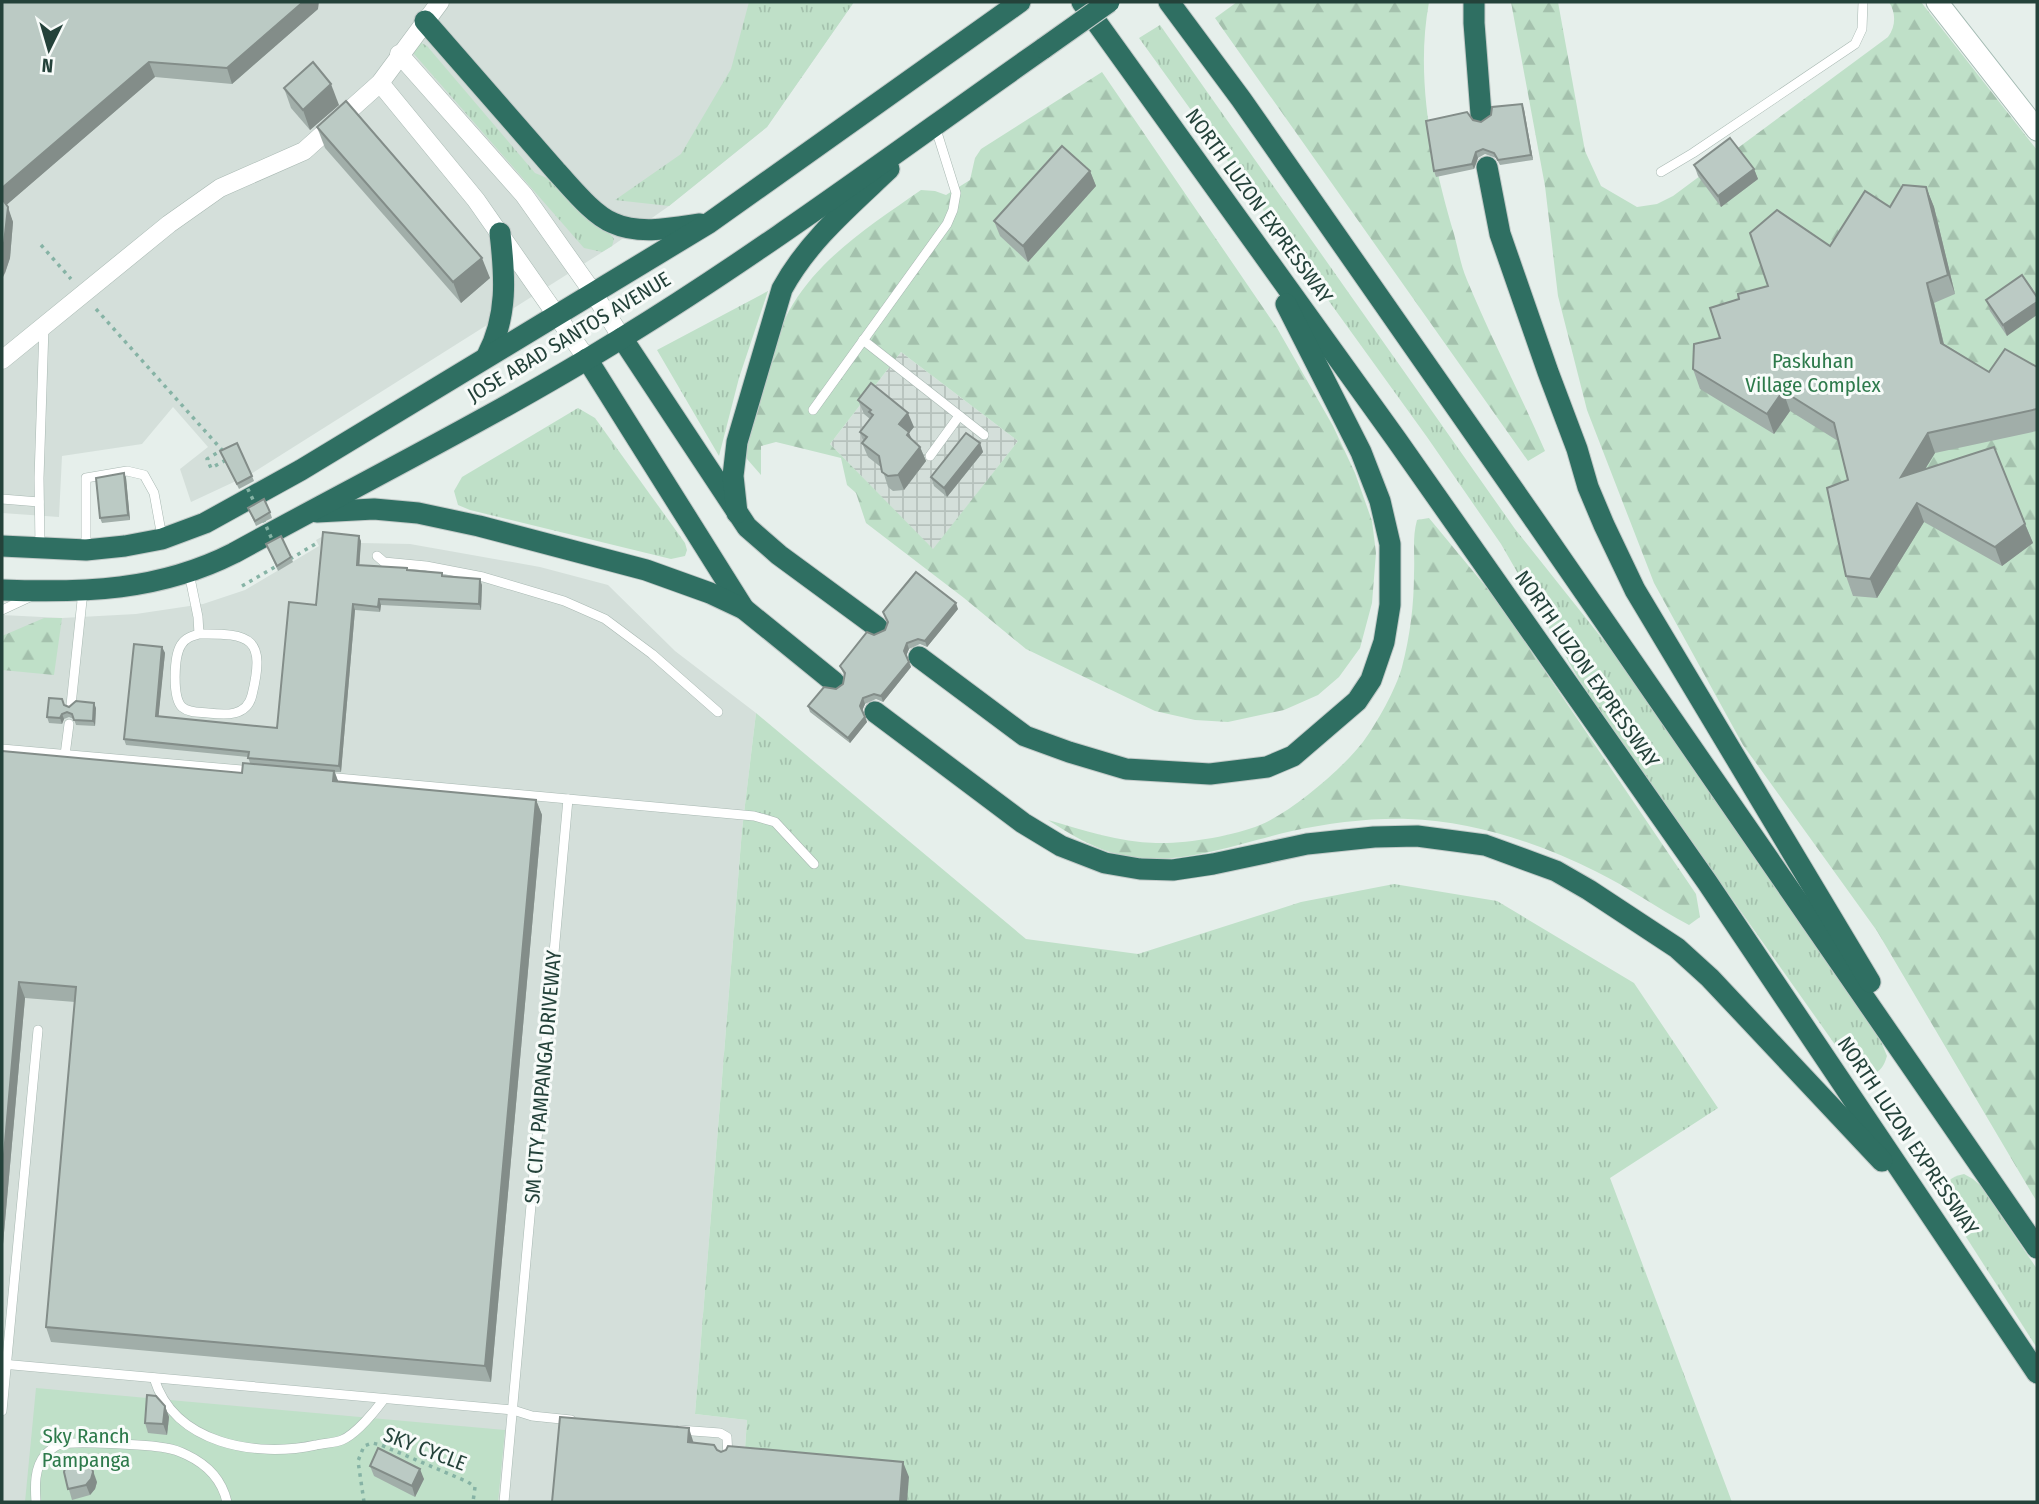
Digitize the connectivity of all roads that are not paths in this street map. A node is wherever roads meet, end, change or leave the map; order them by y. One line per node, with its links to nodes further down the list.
1 (440, 2): 9 (street)
2 (1083, 2): 17 (highway, NORTH LUZON EXPRESSWAY)
3 (1109, 2): 13 (highway, JOSE ABAD SANTOS AVENUE, bridge)
4 (1169, 2): 62 (highway, NORTH LUZON EXPRESSWAY)
5 (1474, 2): 12 (highway)
6 (1863, 2): 16 (lane)
7 (1937, 2): 14 (main road)
8 (1016, 4): 18 (highway, JOSE ABAD SANTOS AVENUE)
9 (425, 21): 10 (street); 18 (highway)
10 (399, 54): 11 (street); 20 (street)
11 (380, 83): 19 (street); 22 (street)
12 (1481, 114)
13 (935, 124): 23 (highway, JOSE ABAD SANTOS AVENUE); 24 (lane); 35 (highway)
14 (2037, 130)
15 (1487, 167): 62 (highway)
16 (1661, 172)
17 (1240, 219): 49 (highway); 63 (highway, NORTH LUZON EXPRESSWAY)
18 (709, 223): 20 (highway, JOSE ABAD SANTOS AVENUE)
19 (500, 233): 21 (street); 25 (highway)
20 (594, 294): 21 (highway, JOSE ABAD SANTOS AVENUE); 23 (street)
21 (557, 315): 25 (highway, JOSE ABAD SANTOS AVENUE); 26 (street)
22 (44, 327): 27 (street); 33 (lane)
23 (622, 338): 26 (highway, JOSE ABAD SANTOS AVENUE); 35 (highway)
24 (863, 340): 28 (lane); 29 (lane)
25 (487, 356): 36 (highway, JOSE ABAD SANTOS AVENUE)
26 (587, 359): 34 (highway, JOSE ABAD SANTOS AVENUE); 45 (highway)
27 (2, 360)
28 (813, 410)
29 (959, 416): 30 (lane); 31 (lane)
30 (984, 435)
31 (930, 456)
32 (2, 499): 33 (lane)
33 (39, 502): 38 (lane)
34 (307, 513): 41 (highway, JOSE ABAD SANTOS AVENUE); 45 (highway)
35 (737, 513): 47 (highway)
36 (162, 539): 39 (highway, JOSE ABAD SANTOS AVENUE); 39 (lane)
37 (2, 547): 38 (highway, JOSE ABAD SANTOS AVENUE)
38 (40, 549): 39 (highway, JOSE ABAD SANTOS AVENUE)
39 (86, 550)
40 (377, 556): 52 (lane)
41 (189, 573): 43 (highway, JOSE ABAD SANTOS AVENUE); 48 (lane)
42 (2, 590): 44 (highway, JOSE ABAD SANTOS AVENUE)
43 (83, 590): 44 (highway, JOSE ABAD SANTOS AVENUE); 51 (lane)
44 (43, 591): 46 (lane)
45 (744, 609): 50 (highway)
46 (2, 610)
47 (877, 627)
48 (199, 634): 48 (lane)
49 (919, 657)
50 (834, 682)
51 (71, 705)
52 (718, 712)
53 (875, 712): 63 (highway)
54 (69, 724): 56 (lane)
55 (2, 749): 56 (lane)
56 (65, 755): 57 (lane)
57 (266, 772)
58 (320, 777): 59 (lane)
59 (568, 799): 60 (lane); 69 (lane, SM CITY PAMPANGA DRIVEWAY)
60 (814, 864)
61 (38, 1030): 65 (lane)
62 (1964, 1141): 64 (highway, NORTH LUZON EXPRESSWAY)
63 (1935, 1219): 66 (highway, NORTH LUZON EXPRESSWAY)
64 (2037, 1248)
65 (4, 1364): 67 (lane); 70 (lane)
66 (2037, 1373)
67 (153, 1378): 68 (lane); 68 (lane)
68 (384, 1399): 69 (lane)
69 (513, 1410): 71 (lane); 76 (lane, SM CITY PAMPANGA DRIVEWAY)
70 (2, 1411)
71 (586, 1421)
72 (667, 1428): 73 (lane)
73 (727, 1461)
74 (36, 1502): 75 (lane)
75 (227, 1502)
76 (503, 1502)

